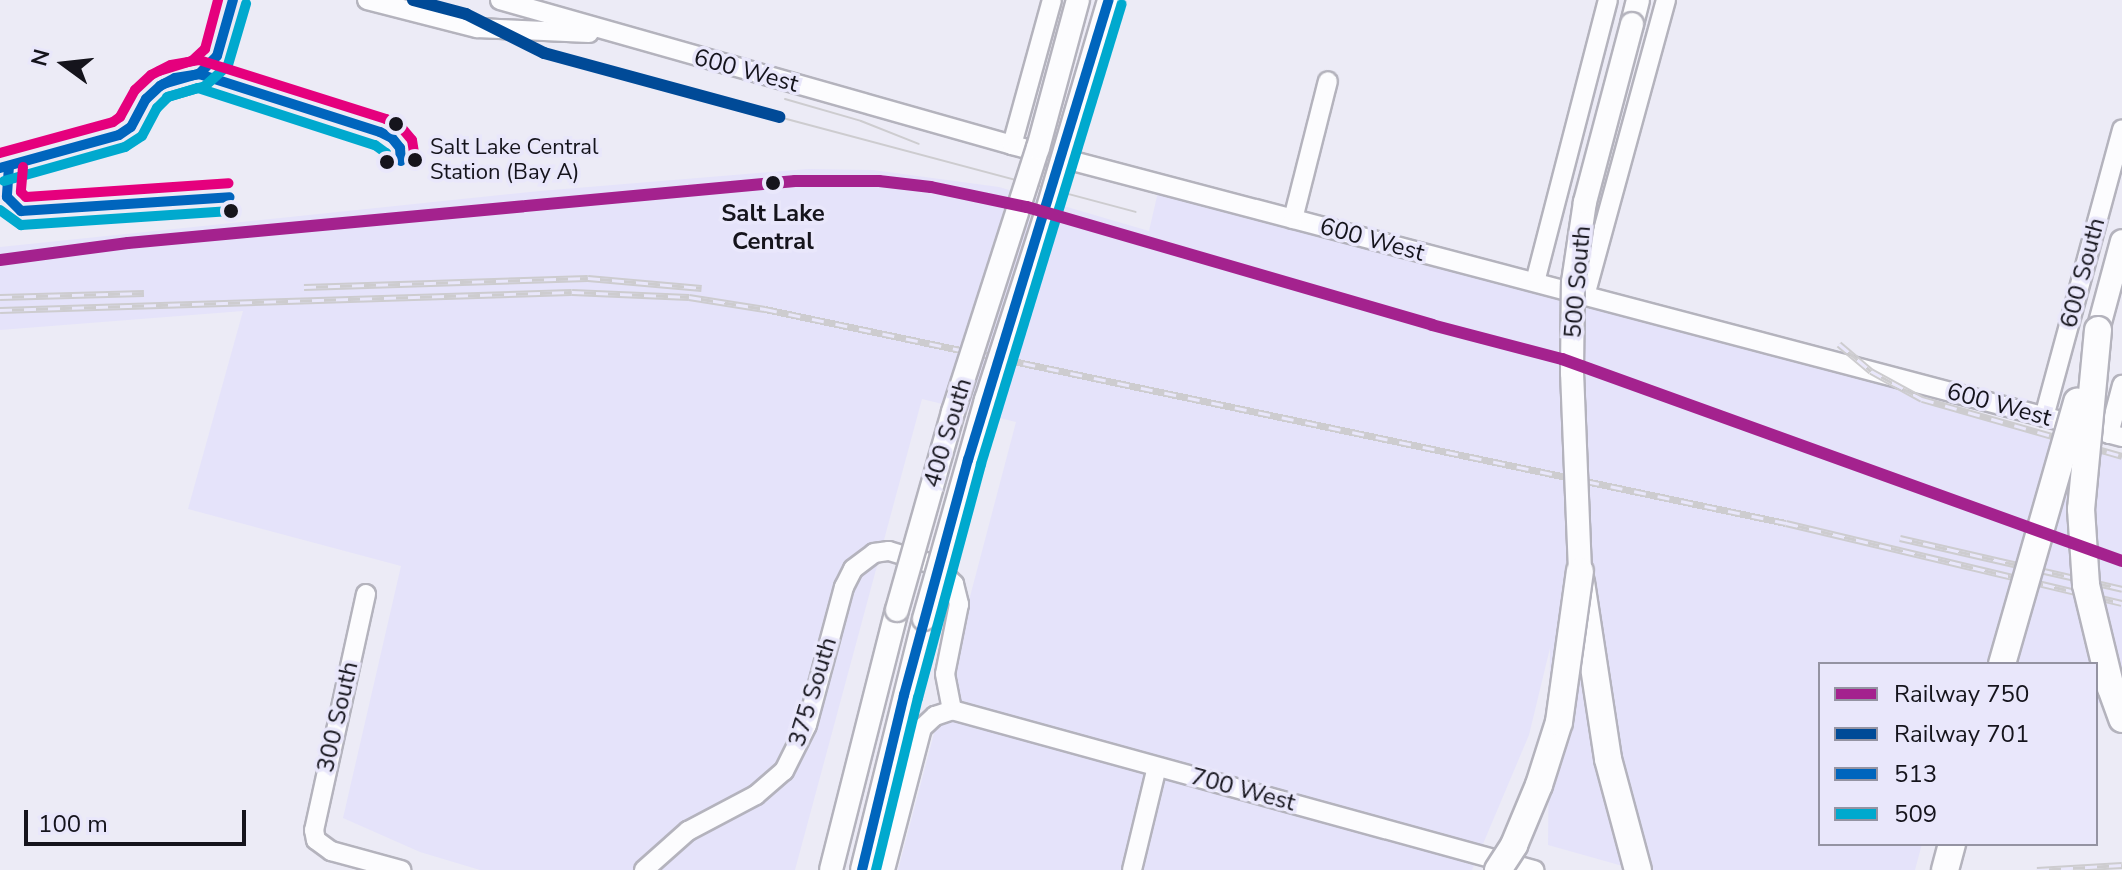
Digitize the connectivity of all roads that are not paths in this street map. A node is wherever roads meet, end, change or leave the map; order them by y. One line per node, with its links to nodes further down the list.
1 (367, 0): 10 (street, 600 West)
2 (500, 0): 9 (street, 600 West)
3 (1052, 0): 14 (street)
4 (1078, 0): 32 (main road, 400 South, bridge)
5 (1109, 0): 33 (main road, 400 South, bridge)
6 (1608, 0): 17 (street, 500 South)
7 (1638, 0): 23 (main road, 500 South, bridge)
8 (1666, 0): 18 (street, 500 South)
9 (530, 4): 10 (street); 11 (street, 600 West)
10 (521, 31): 11 (street, 600 West)
11 (623, 37): 14 (street, 600 West)
12 (1328, 81): 15 (street)
13 (2122, 129): 21 (street, 600 South)
14 (1012, 145): 15 (street, 600 West)
15 (1293, 219): 17 (street, 600 West)
16 (2122, 241): 19 (main road, 600 South)
17 (1535, 282): 18 (street, 600 West)
18 (1585, 296): 21 (street, 600 West)
19 (2098, 330): 25 (highway, bridge); 27 (highway, bridge)
20 (2122, 385): 22 (street)
21 (2044, 417): 22 (street, 600 West)
22 (2116, 436)
23 (1580, 571): 36 (highway, bridge); 38 (highway, bridge)
24 (366, 594): 30 (street, 300 South)
25 (2003, 662)
26 (952, 710): 28 (street, 700 West); 31 (street, 375 South); 34 (street)
27 (2122, 719)
28 (1157, 767): 35 (street); 37 (street, 700 West)
29 (1951, 846): 39 (highway)
30 (401, 870)
31 (644, 870)
32 (831, 870)
33 (862, 870)
34 (885, 870)
35 (1132, 870)
36 (1498, 870)
37 (1534, 870)
38 (1638, 870)
39 (1945, 870)

